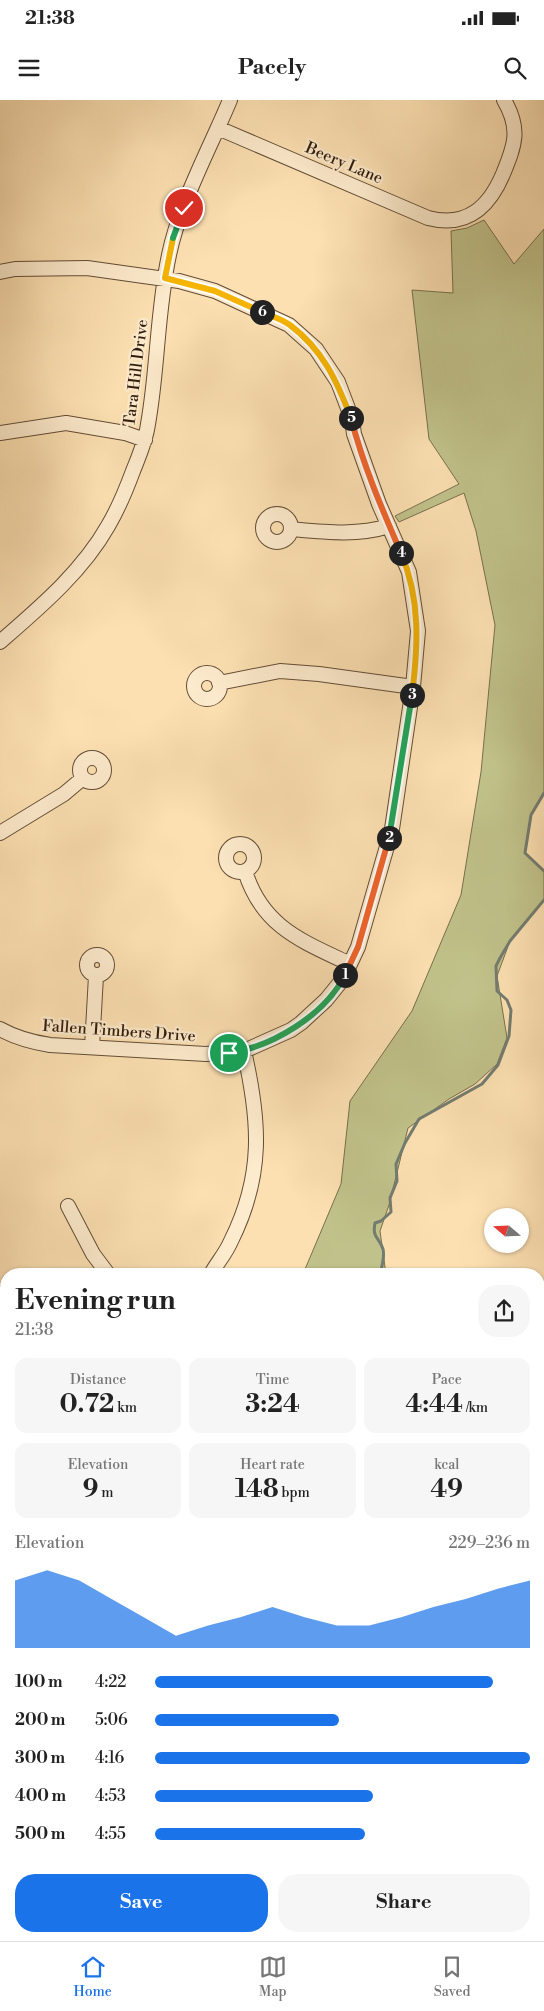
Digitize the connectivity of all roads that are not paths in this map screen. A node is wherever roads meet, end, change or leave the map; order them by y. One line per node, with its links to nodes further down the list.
1 (230, 100): 3 (street, Tara Hill Drive)
2 (504, 100): 3 (street, Beery Lane)
3 (218, 128): 5 (street, Tara Hill Drive)
4 (0, 272): 5 (street, Fallen Timbers Drive)
5 (165, 278): 7 (street, Tara Hill Drive); 8 (street, Fallen Timbers Drive)
6 (0, 433): 7 (street)
7 (145, 440): 10 (street, Tara Hill Drive)
8 (389, 526): 9 (street); 12 (street, Fallen Timbers Drive)
9 (291, 529)
10 (0, 642)
11 (219, 683): 12 (street)
12 (413, 687): 16 (street, Fallen Timbers Drive)
13 (83, 778): 14 (street)
14 (0, 833)
15 (245, 872): 16 (street)
16 (350, 964): 20 (street, Fallen Timbers Drive)
17 (96, 976): 19 (street)
18 (0, 1029): 19 (street, Fallen Timbers Drive)
19 (92, 1047): 20 (street, Fallen Timbers Drive)
20 (244, 1051): 23 (street)
21 (68, 1206): 22 (street)
22 (104, 1268)
23 (214, 1268)

